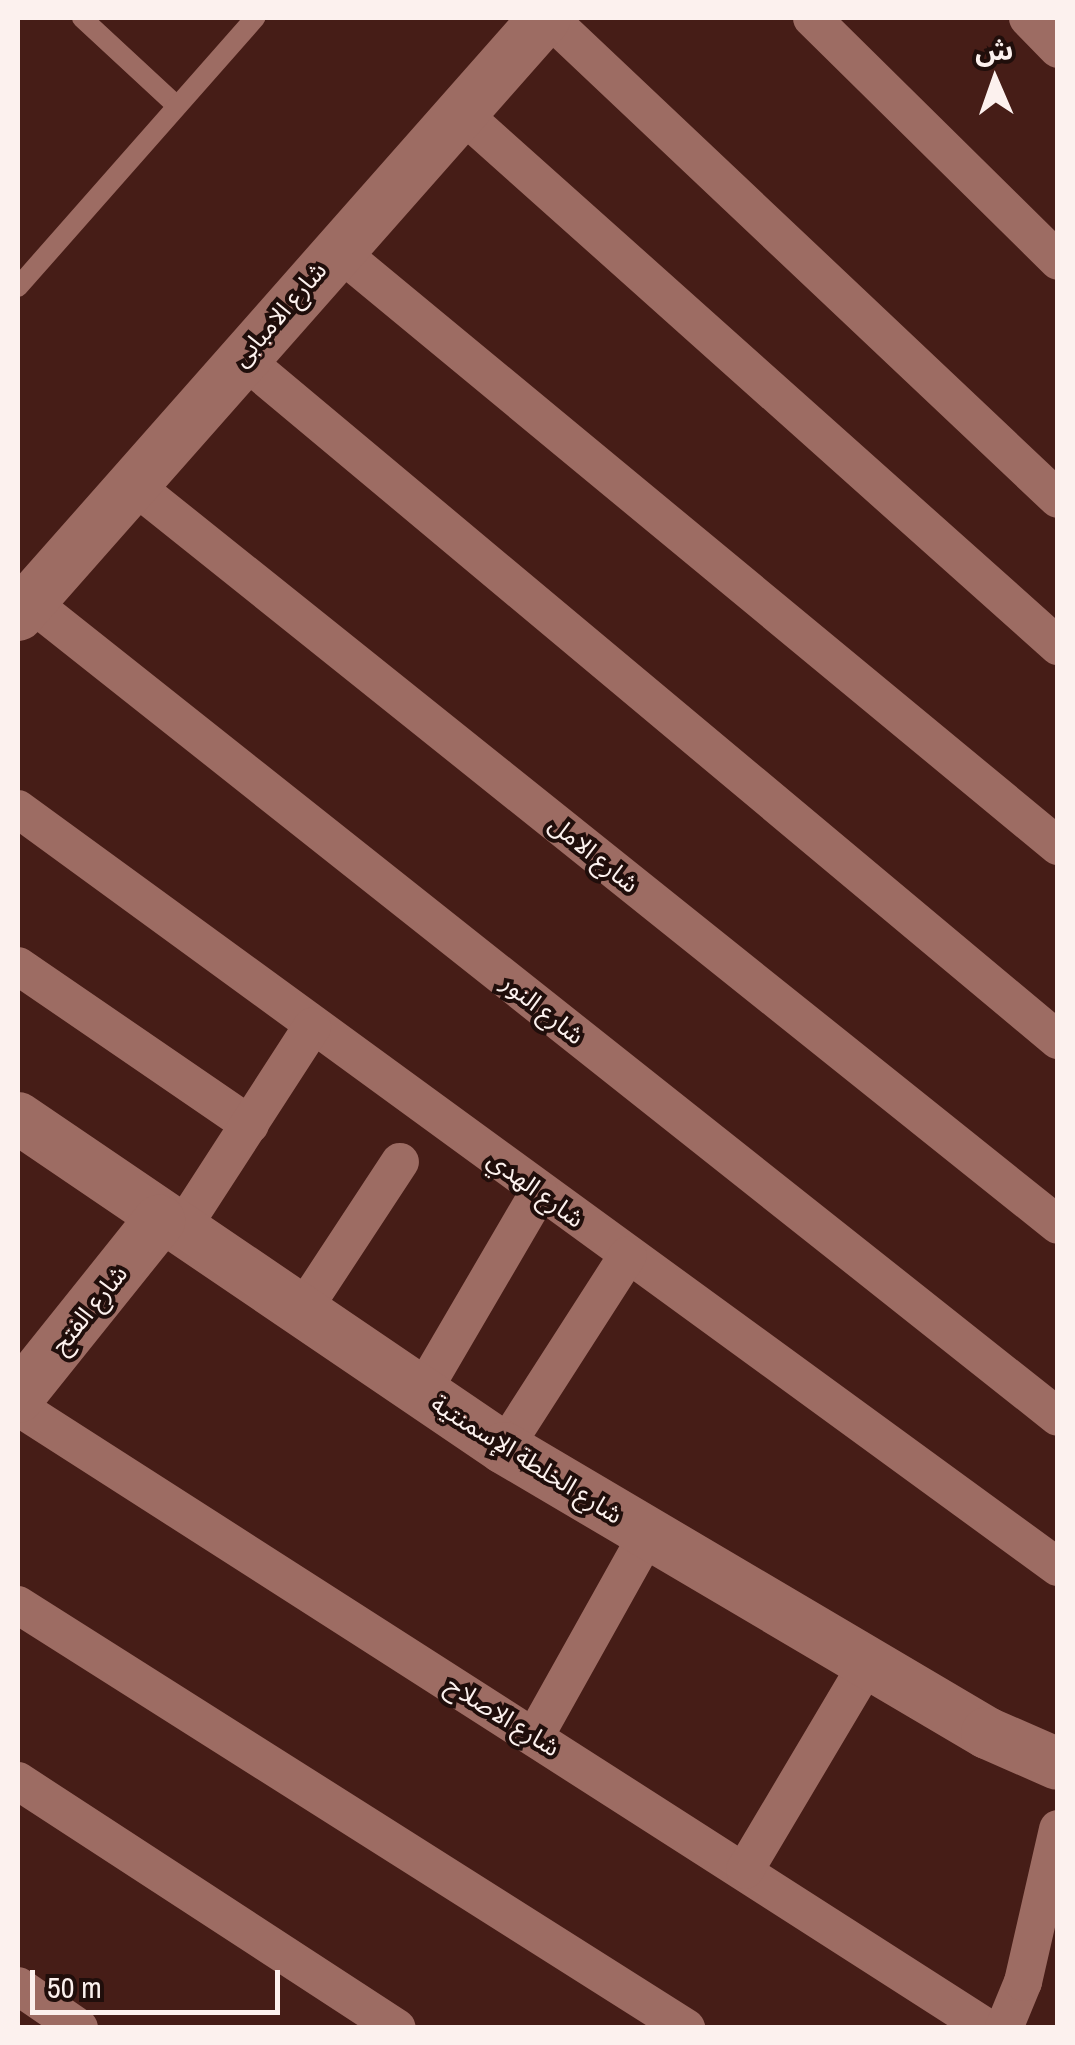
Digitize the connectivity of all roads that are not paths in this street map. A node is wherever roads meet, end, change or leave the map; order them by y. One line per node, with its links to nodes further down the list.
1 (82, 18): 7 (lane)
2 (255, 18): 7 (lane)
3 (547, 18): 8 (street, شارع الامبابى); 14 (street)
4 (812, 18): 10 (street)
5 (1028, 18): 6 (street)
6 (1058, 49)
7 (176, 105): 11 (lane)
8 (458, 110): 9 (street, شارع الامبابى); 16 (street)
9 (336, 249): 12 (street, شارع الامبابى); 18 (street)
10 (1058, 261)
11 (18, 287)
12 (241, 357): 13 (street, شارع الامبابى); 21 (street)
13 (131, 483): 15 (street, شارع الامبابى); 26 (street, شارع الامل)
14 (1058, 498)
15 (23, 608): 33 (street, شارع النور)
16 (1058, 646)
17 (18, 809): 20 (street, شارع الهدي)
18 (1058, 846)
19 (18, 966): 23 (street)
20 (312, 1026): 23 (street); 25 (street, شارع الهدي)
21 (1058, 1040)
22 (18, 1118): 27 (street, شارع الخلطة الإسمنتية)
23 (250, 1125): 27 (street)
24 (400, 1162): 29 (street)
25 (539, 1192): 28 (street, شارع الهدي); 31 (street)
26 (1058, 1225)
27 (169, 1228): 29 (street, شارع الخلطة الإسمنتية); 30 (street, شارع الفتح)
28 (628, 1255): 34 (street); 36 (street, شارع الهدي)
29 (300, 1314): 31 (street, شارع الخلطة الإسمنتية)
30 (27, 1366)
31 (421, 1394): 34 (street, شارع الخلطة الإسمنتية)
32 (18, 1407): 39 (street, شارع الاصلاح)
33 (1058, 1417)
34 (504, 1448): 35 (street, شارع الخلطة الإسمنتية)
35 (648, 1534): 38 (street, شارع الخلطة الإسمنتية); 39 (street)
36 (1058, 1567)
37 (18, 1604): 47 (street)
38 (868, 1663): 40 (street, شارع الخلطة الإسمنتية); 43 (street)
39 (535, 1736): 43 (street, شارع الاصلاح)
40 (1058, 1764)
41 (18, 1780): 46 (street)
42 (1058, 1829): 49 (street)
43 (745, 1870): 48 (street, شارع الاصلاح)
44 (18, 1986): 45 (street)
45 (66, 2024)
46 (397, 2028)
47 (686, 2028)
48 (987, 2028)
49 (1004, 2028)

